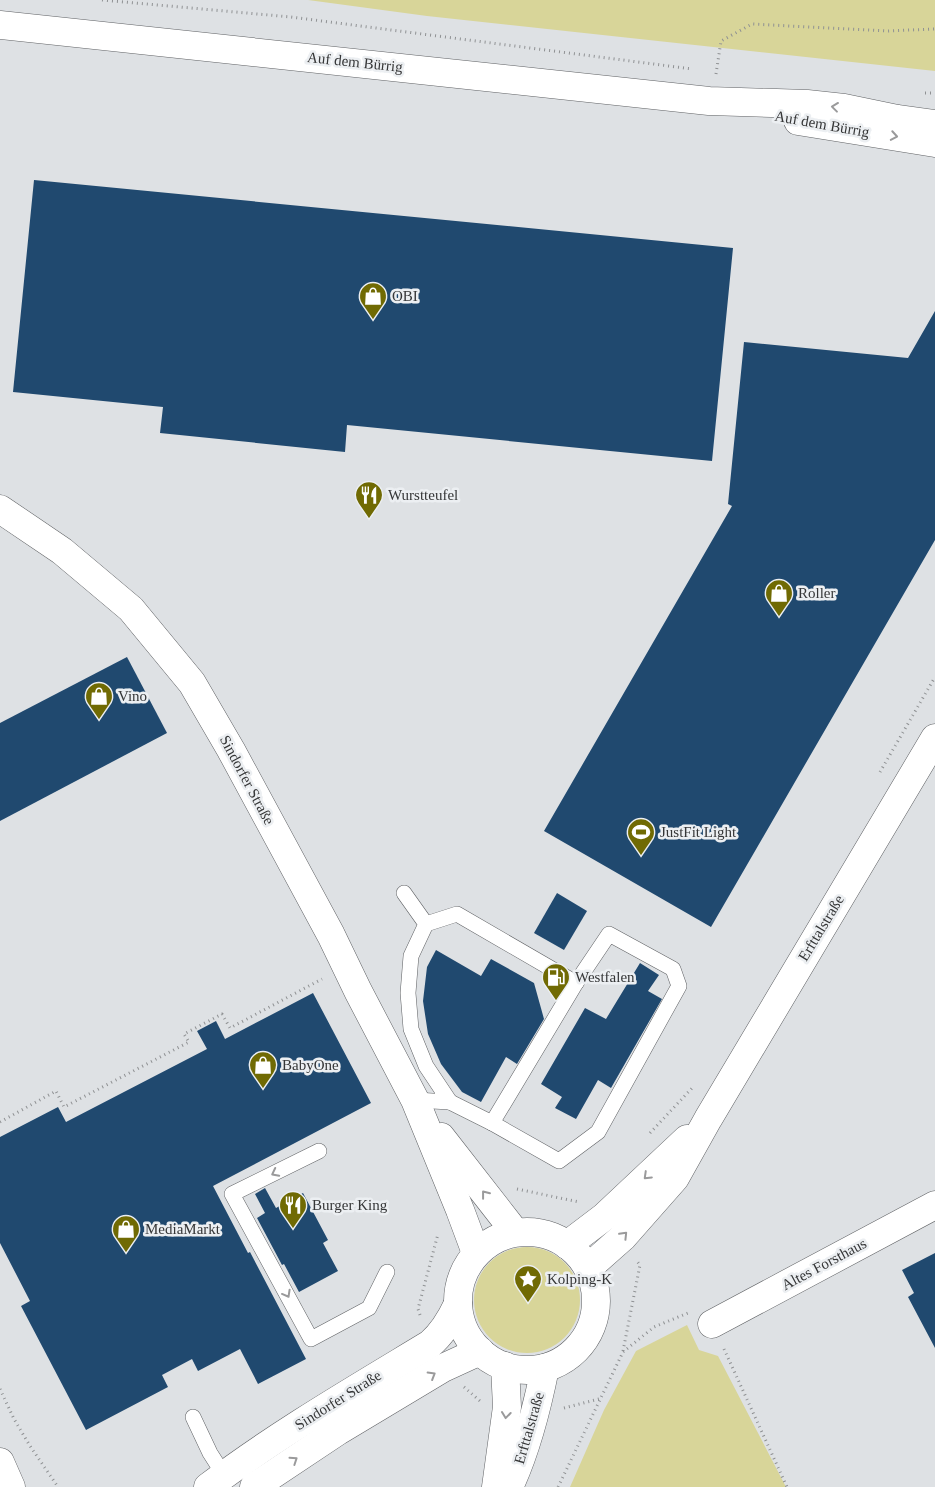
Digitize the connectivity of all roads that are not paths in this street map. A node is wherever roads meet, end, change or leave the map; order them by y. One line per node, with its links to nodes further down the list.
1 (0, 25): 2 (street, Auf dem Bürrig)
2 (709, 101): 3 (street, Auf dem Bürrig, one-way to 2); 4 (street, Auf dem Bürrig, one-way to 4)
3 (935, 124)
4 (935, 143)
5 (0, 510): 11 (street, Sindorfer Straße)
6 (935, 738): 12 (street, Erfttalstraße)
7 (404, 894): 8 (lane)
8 (426, 924): 9 (lane); 10 (lane)
9 (576, 983): 13 (lane); 13 (lane)
10 (450, 1102): 11 (lane); 13 (lane)
11 (417, 1105): 16 (street, Sindorfer Straße, one-way to 11); 18 (street, Sindorfer Straße)
12 (708, 1119): 17 (street, Erfttalstraße, one-way to 17); 19 (street, Erfttalstraße, one-way to 12)
13 (492, 1123)
14 (319, 1151): 20 (lane, one-way to 20)
15 (935, 1205): 22 (street, Altes Forsthaus)
16 (515, 1232): 17 (street); 18 (street)
17 (567, 1244): 19 (street)
18 (476, 1254): 21 (street)
19 (588, 1268): 25 (street)
20 (387, 1272)
21 (458, 1304): 23 (street); 28 (street, Sindorfer Straße)
22 (712, 1324)
23 (480, 1351): 24 (street); 30 (street, Sindorfer Straße, one-way to 23)
24 (504, 1366): 25 (street); 31 (street, Erfttalstraße, one-way to 31)
25 (545, 1368): 32 (street, Erfttalstraße)
26 (193, 1417): 28 (lane)
27 (0, 1462): 29 (street)
28 (216, 1481)
29 (10, 1487)
30 (254, 1487)
31 (496, 1487)
32 (509, 1487)

